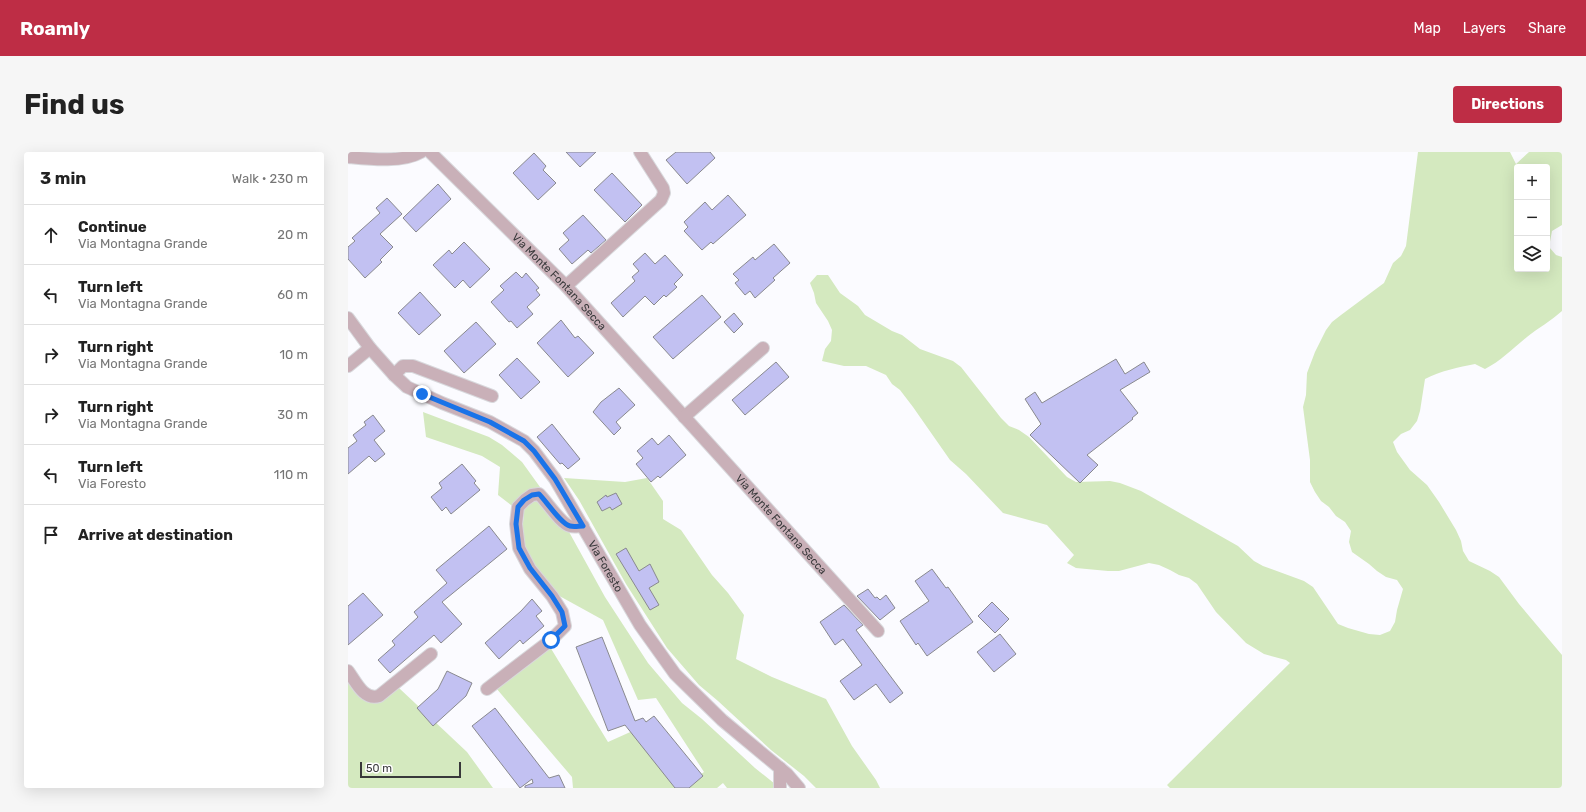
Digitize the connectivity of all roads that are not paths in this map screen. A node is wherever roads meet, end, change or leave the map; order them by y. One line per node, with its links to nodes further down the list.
1 (421, 152): 4 (street)
2 (430, 152): 5 (street, Via Monte Fontana Secca)
3 (640, 152): 5 (street)
4 (348, 157)
5 (566, 286): 12 (street, Via Monte Fontana Secca)
6 (348, 318): 7 (street, Via Foresto)
7 (370, 348): 9 (street); 10 (street, Via Foresto)
8 (763, 348): 12 (street)
9 (348, 366)
10 (394, 375): 11 (street); 13 (street, Via Foresto)
11 (492, 396)
12 (684, 417): 14 (street, Via Monte Fontana Secca)
13 (583, 526): 17 (street); 18 (street, Via Foresto)
14 (878, 631)
15 (431, 654): 16 (street)
16 (348, 671)
17 (487, 689)
18 (780, 768): 19 (street); 20 (street, Via Foresto)
19 (780, 788)
20 (800, 788)

